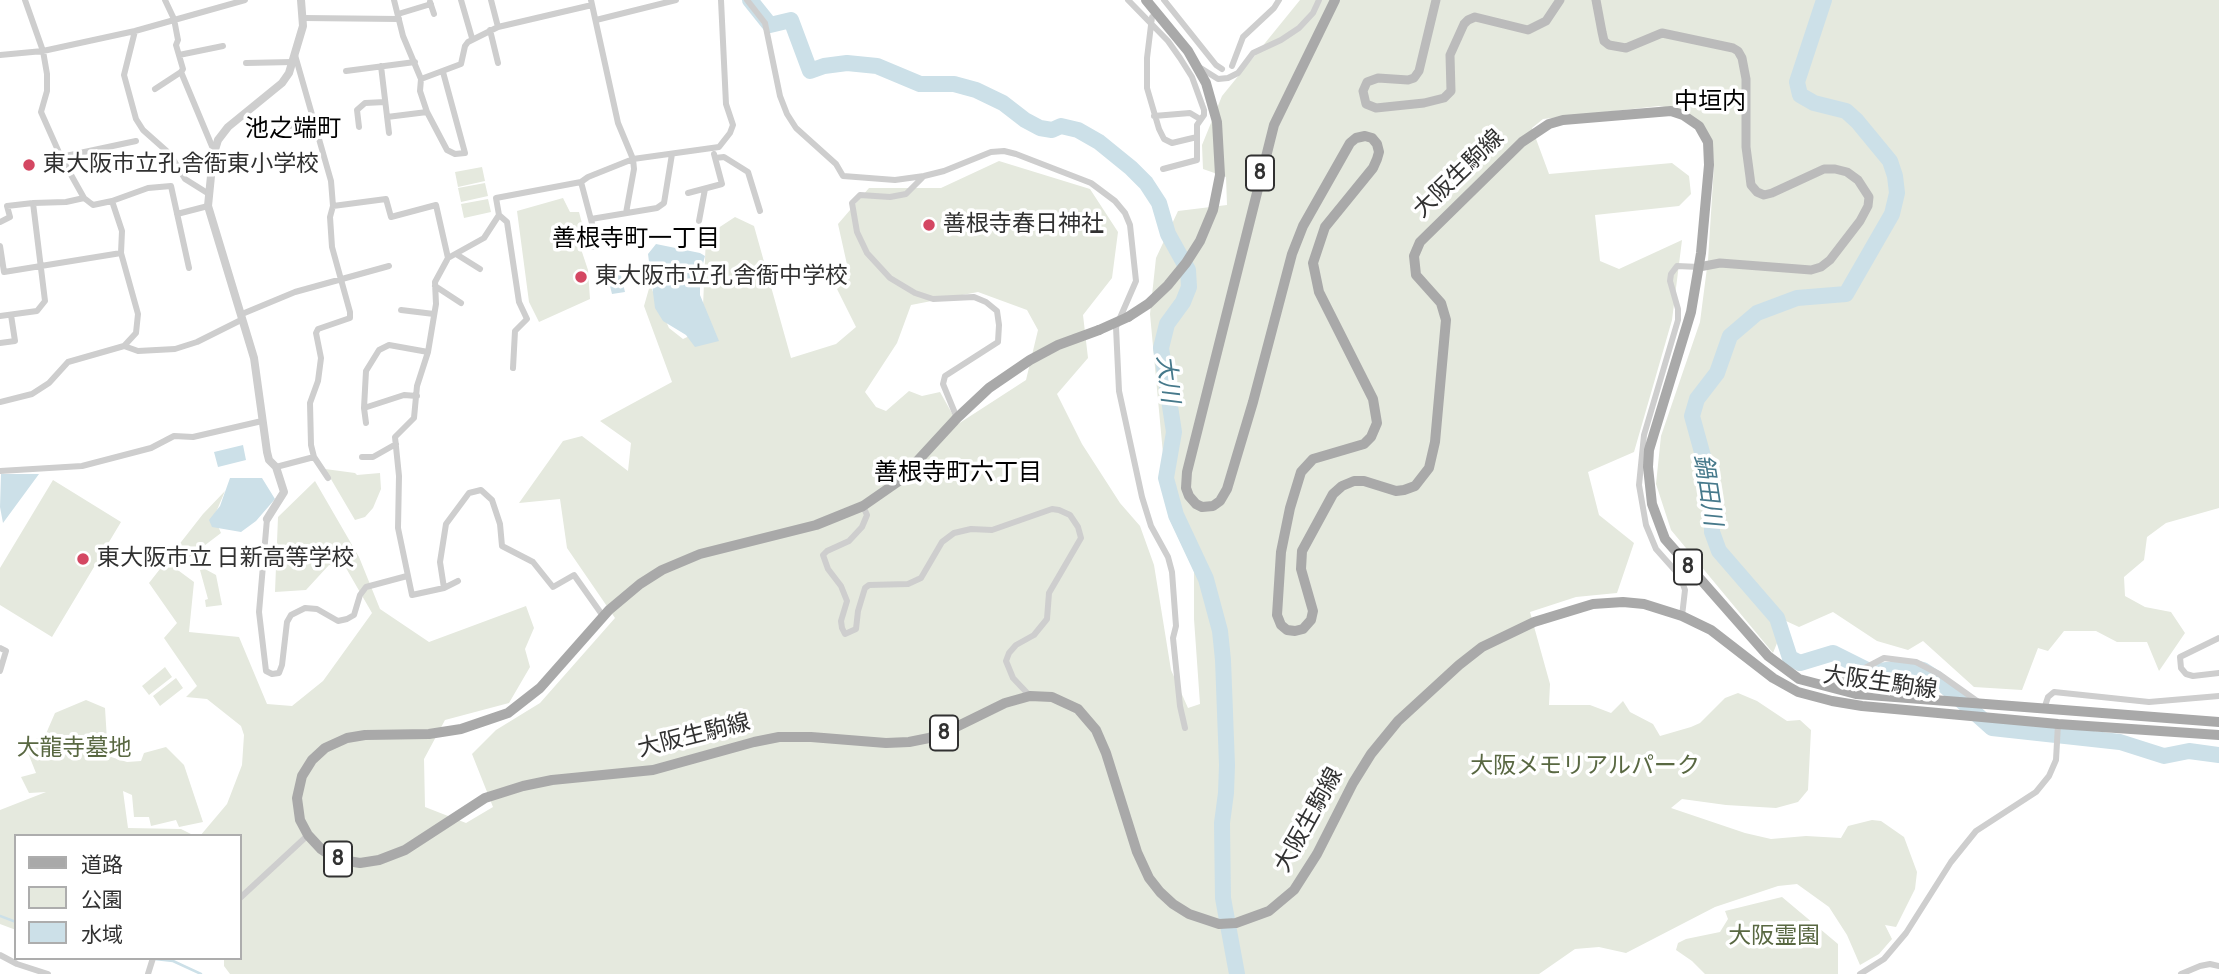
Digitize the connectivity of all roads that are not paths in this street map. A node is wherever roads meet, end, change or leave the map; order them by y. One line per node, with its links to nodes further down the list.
1 (25, 0): 32 (street)
2 (165, 0): 25 (street)
3 (245, 0): 25 (street)
4 (302, 0): 24 (street)
5 (394, 0): 23 (street)
6 (461, 0): 30 (street)
7 (491, 0): 28 (street)
8 (676, 0): 26 (street)
9 (721, 0): 59 (street)
10 (1128, 0): 27 (street)
11 (1146, 0): 41 (main road, 8)
12 (1279, 0): 40 (street)
13 (1319, 0): 41 (street)
14 (1335, 0): 92 (main road, 大阪生駒線 / 8)
15 (1436, 0): 16 (main road)
16 (1560, 0)
17 (1596, 0): 92 (main road)
18 (749, 1): 67 (street)
19 (430, 2): 22 (street); 23 (street)
20 (591, 2): 26 (street); 28 (street)
21 (1161, 2): 42 (street)
22 (434, 14)
23 (398, 17): 24 (street); 36 (street)
24 (303, 18): 35 (street)
25 (174, 19): 29 (street); 34 (street)
26 (596, 20): 64 (street)
27 (1151, 20): 50 (street); 53 (street)
28 (494, 28): 30 (street); 38 (street)
29 (135, 32): 32 (street); 66 (street)
30 (472, 38): 45 (street)
31 (223, 46): 34 (street)
32 (43, 51): 33 (street); 62 (street)
33 (0, 55)
34 (179, 55): 44 (street)
35 (294, 59): 37 (street); 52 (street); 60 (street)
36 (415, 62): 39 (street); 46 (street)
37 (246, 63)
38 (498, 63)
39 (381, 66): 43 (street); 48 (street)
40 (1233, 66)
41 (1198, 67): 111 (main road, 8, bridge)
42 (1222, 69)
43 (346, 71)
44 (181, 72): 47 (street); 60 (street)
45 (443, 72): 46 (street); 49 (street)
46 (421, 79): 49 (street)
47 (155, 89)
48 (385, 102): 51 (street); 54 (street)
49 (427, 112): 51 (street)
50 (1154, 116): 53 (street); 57 (street)
51 (387, 117): 56 (street)
52 (313, 119): 55 (street); 76 (street)
53 (1200, 119): 57 (street)
54 (359, 127)
55 (277, 130)
56 (389, 133)
57 (1197, 137): 65 (street)
58 (136, 141): 62 (street)
59 (712, 149): 61 (street); 63 (street)
60 (214, 151): 72 (street)
61 (672, 153): 64 (street); 79 (street)
62 (61, 157): 73 (street)
63 (715, 158): 70 (street); 78 (street)
64 (633, 159): 68 (street); 79 (street)
65 (1163, 169)
66 (183, 176): 69 (street); 72 (street)
67 (924, 176): 111 (street); 138 (street)
68 (582, 182): 81 (street); 82 (street)
69 (171, 187): 74 (street); 80 (street)
70 (705, 189): 71 (street); 83 (street)
71 (688, 193)
72 (209, 194): 77 (street)
73 (84, 198): 74 (street); 75 (street)
74 (112, 201): 87 (street)
75 (33, 202): 84 (street); 90 (street)
76 (333, 205): 89 (street); 96 (street)
77 (208, 206): 80 (street); 103 (street)
78 (760, 211)
79 (626, 213): 82 (street)
80 (177, 214): 93 (street)
81 (499, 215): 88 (street); 107 (street)
82 (591, 219): 86 (street)
83 (699, 221)
84 (0, 222)
85 (0, 246): 95 (street)
86 (593, 247)
87 (121, 253): 90 (street); 105 (street)
88 (456, 254): 89 (street); 94 (street)
89 (449, 258): 97 (street)
90 (41, 266): 95 (street); 101 (street)
91 (389, 266): 96 (street)
92 (1699, 267): 126 (street); 131 (main road, 大阪生駒線 / 8)
93 (189, 268)
94 (480, 269)
95 (2, 272)
96 (340, 279): 103 (street); 115 (street)
97 (436, 286): 98 (street); 100 (street)
98 (461, 303)
99 (401, 310): 100 (street)
100 (434, 314): 106 (street)
101 (11, 315): 102 (street); 104 (street)
102 (0, 316)
103 (243, 316): 105 (street); 112 (street)
104 (0, 343)
105 (124, 346): 109 (street)
106 (428, 352): 108 (street); 110 (street)
107 (513, 368)
108 (416, 396): 110 (street); 114 (street)
109 (0, 402)
110 (364, 408): 113 (street)
111 (957, 418): 120 (main road, 8)
112 (262, 421): 117 (street); 118 (street)
113 (366, 423)
114 (396, 444): 116 (street); 122 (street)
115 (314, 457): 117 (street); 119 (street)
116 (362, 457)
117 (276, 467): 121 (street)
118 (0, 471)
119 (328, 478)
120 (863, 506): 125 (main road, 8); 132 (street)
121 (267, 519): 122 (street)
122 (407, 576): 124 (street)
123 (457, 581): 124 (street)
124 (444, 589): 125 (street)
125 (606, 613): 140 (main road, 8)
126 (1682, 616): 132 (main road, 大阪生駒線 / 8); 137 (main road, 大阪生駒線 / 8)
127 (2219, 638): 130 (street)
128 (0, 648): 129 (street)
129 (0, 671)
130 (2219, 673)
131 (1828, 688): 134 (main road, 大阪生駒線 / 8); 134 (street)
132 (1030, 696): 140 (main road, 大阪生駒線 / 8)
133 (2219, 696): 135 (street)
134 (1977, 703): 135 (main road, 大阪生駒線 / 8)
135 (2044, 709): 136 (main road, 大阪生駒線 / 8)
136 (2219, 722)
137 (2058, 727): 139 (main road, 大阪生駒線 / 8); 145 (street)
138 (1185, 728)
139 (2219, 735)
140 (307, 835): 141 (street)
141 (242, 896)
142 (0, 955): 144 (street)
143 (2219, 966): 146 (street)
144 (48, 974)
145 (1860, 974)
146 (2181, 974)

